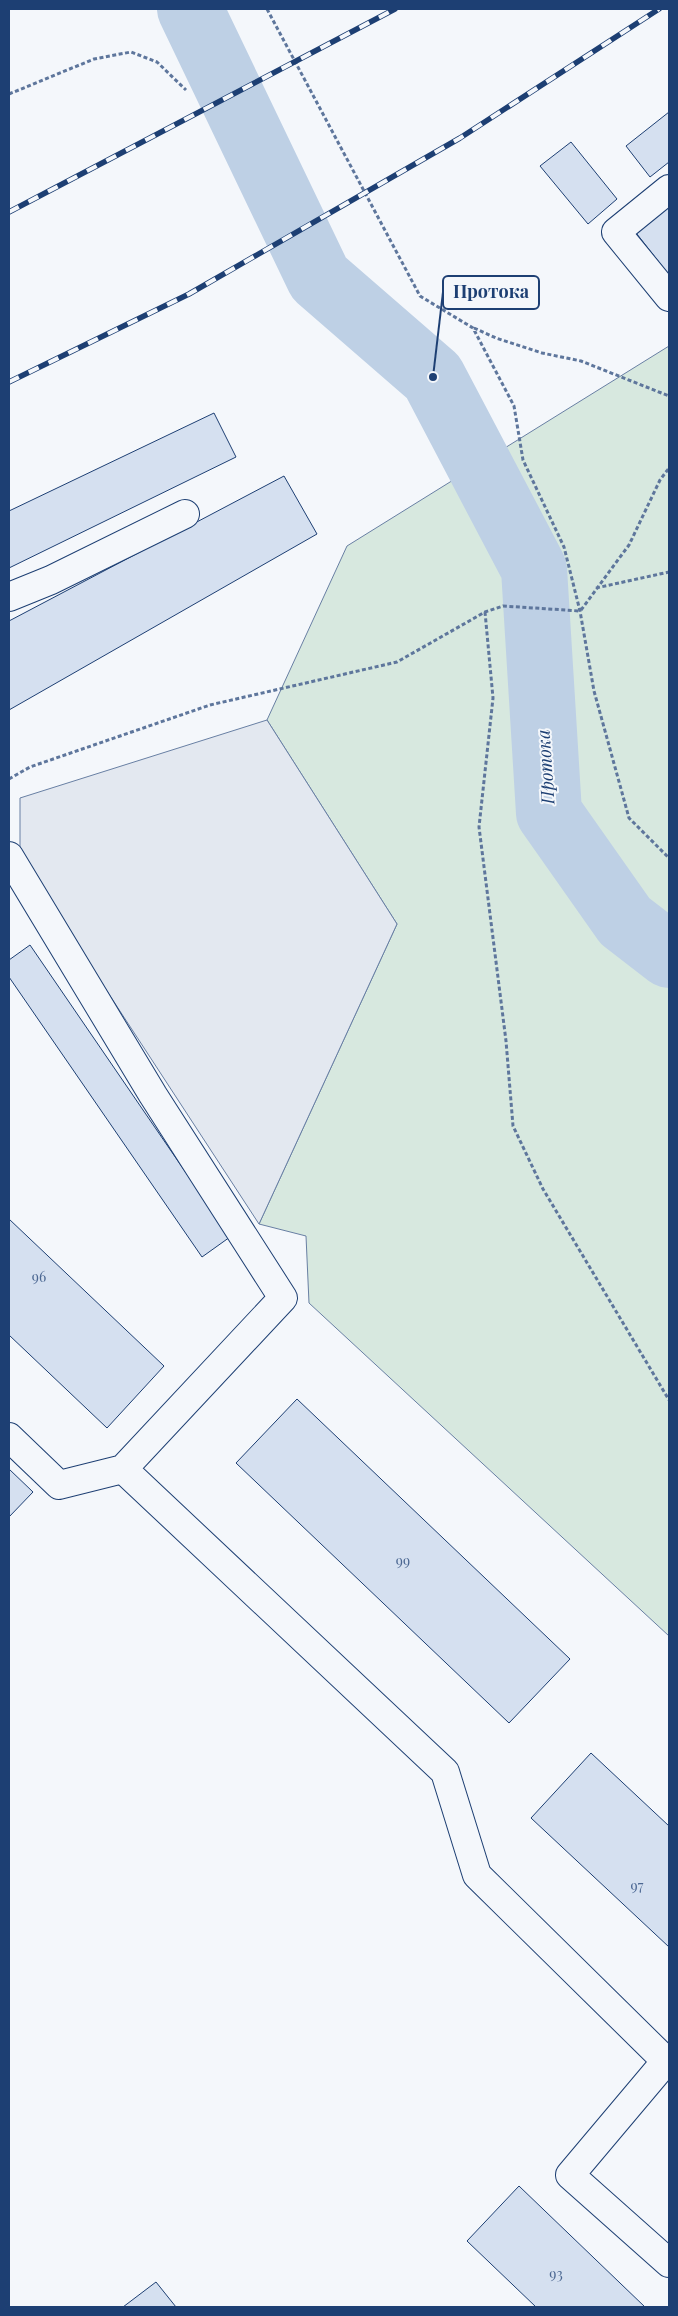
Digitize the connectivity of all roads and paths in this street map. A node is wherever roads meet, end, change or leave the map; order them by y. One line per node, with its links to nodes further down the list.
1 (266, 9): 6 (path)
2 (186, 90): 3 (path)
3 (9, 94)
4 (669, 189): 5 (lane)
5 (669, 297)
6 (473, 328): 7 (path); 13 (path)
7 (669, 396)
8 (669, 468): 11 (path)
9 (185, 514): 12 (lane)
10 (669, 572): 11 (path)
11 (596, 588): 13 (path)
12 (9, 597)
13 (580, 610): 14 (path); 17 (path)
14 (485, 612): 15 (path); 18 (path)
15 (9, 779)
16 (9, 856): 20 (lane)
17 (669, 858)
18 (669, 1400)
19 (9, 1437): 20 (lane)
20 (123, 1469): 21 (lane)
21 (668, 2062): 22 (lane)
22 (669, 2263)

